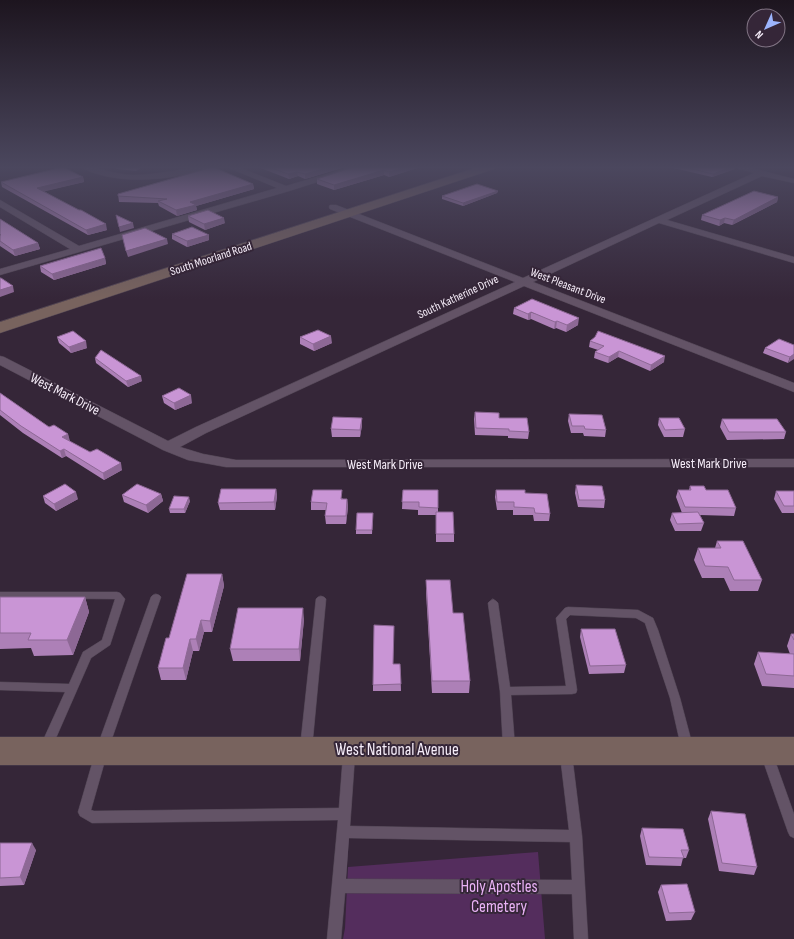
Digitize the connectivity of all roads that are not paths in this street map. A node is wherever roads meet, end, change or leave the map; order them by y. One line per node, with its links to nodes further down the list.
1 (13, 211): 9 (street)
2 (210, 211): 9 (street)
3 (321, 211): 13 (main road, South Moorland Road)
4 (343, 211): 7 (street, West Pleasant Drive)
5 (355, 211): 7 (main road, South Moorland Road)
6 (678, 211): 8 (street, South Katherine Drive)
7 (348, 213): 12 (street, West Pleasant Drive); 14 (main road, South Moorland Road)
8 (658, 220): 10 (street); 12 (street, South Katherine Drive)
9 (77, 249): 11 (street)
10 (794, 260)
11 (0, 272)
12 (522, 282): 16 (street, West Pleasant Drive); 17 (street, South Katherine Drive)
13 (0, 314)
14 (0, 328)
15 (0, 360): 17 (street, West Mark Drive)
16 (794, 388)
17 (168, 447): 18 (street, West Mark Drive)
18 (794, 463)
19 (0, 595): 24 (lane)
20 (156, 597): 26 (lane)
21 (321, 599): 27 (lane)
22 (493, 603): 25 (lane)
23 (0, 686): 24 (lane)
24 (72, 688): 32 (lane)
25 (505, 691): 29 (lane); 34 (lane)
26 (102, 750): 27 (main road, West National Avenue); 32 (main road, West National Avenue); 35 (lane)
27 (306, 750): 28 (main road, West National Avenue)
28 (349, 750): 29 (main road, West National Avenue); 35 (lane)
29 (509, 750): 30 (main road, West National Avenue)
30 (565, 750): 34 (main road, West National Avenue); 39 (lane)
31 (0, 751): 32 (main road, West National Avenue)
32 (44, 751)
33 (780, 751): 34 (main road, West National Avenue); 36 (lane)
34 (688, 752)
35 (345, 814): 37 (lane)
36 (792, 816): 38 (lane)
37 (343, 832): 39 (lane); 40 (lane)
38 (794, 832)
39 (576, 836): 41 (lane)
40 (339, 886): 41 (lane); 42 (lane)
41 (579, 887): 43 (lane)
42 (334, 939)
43 (581, 939)

